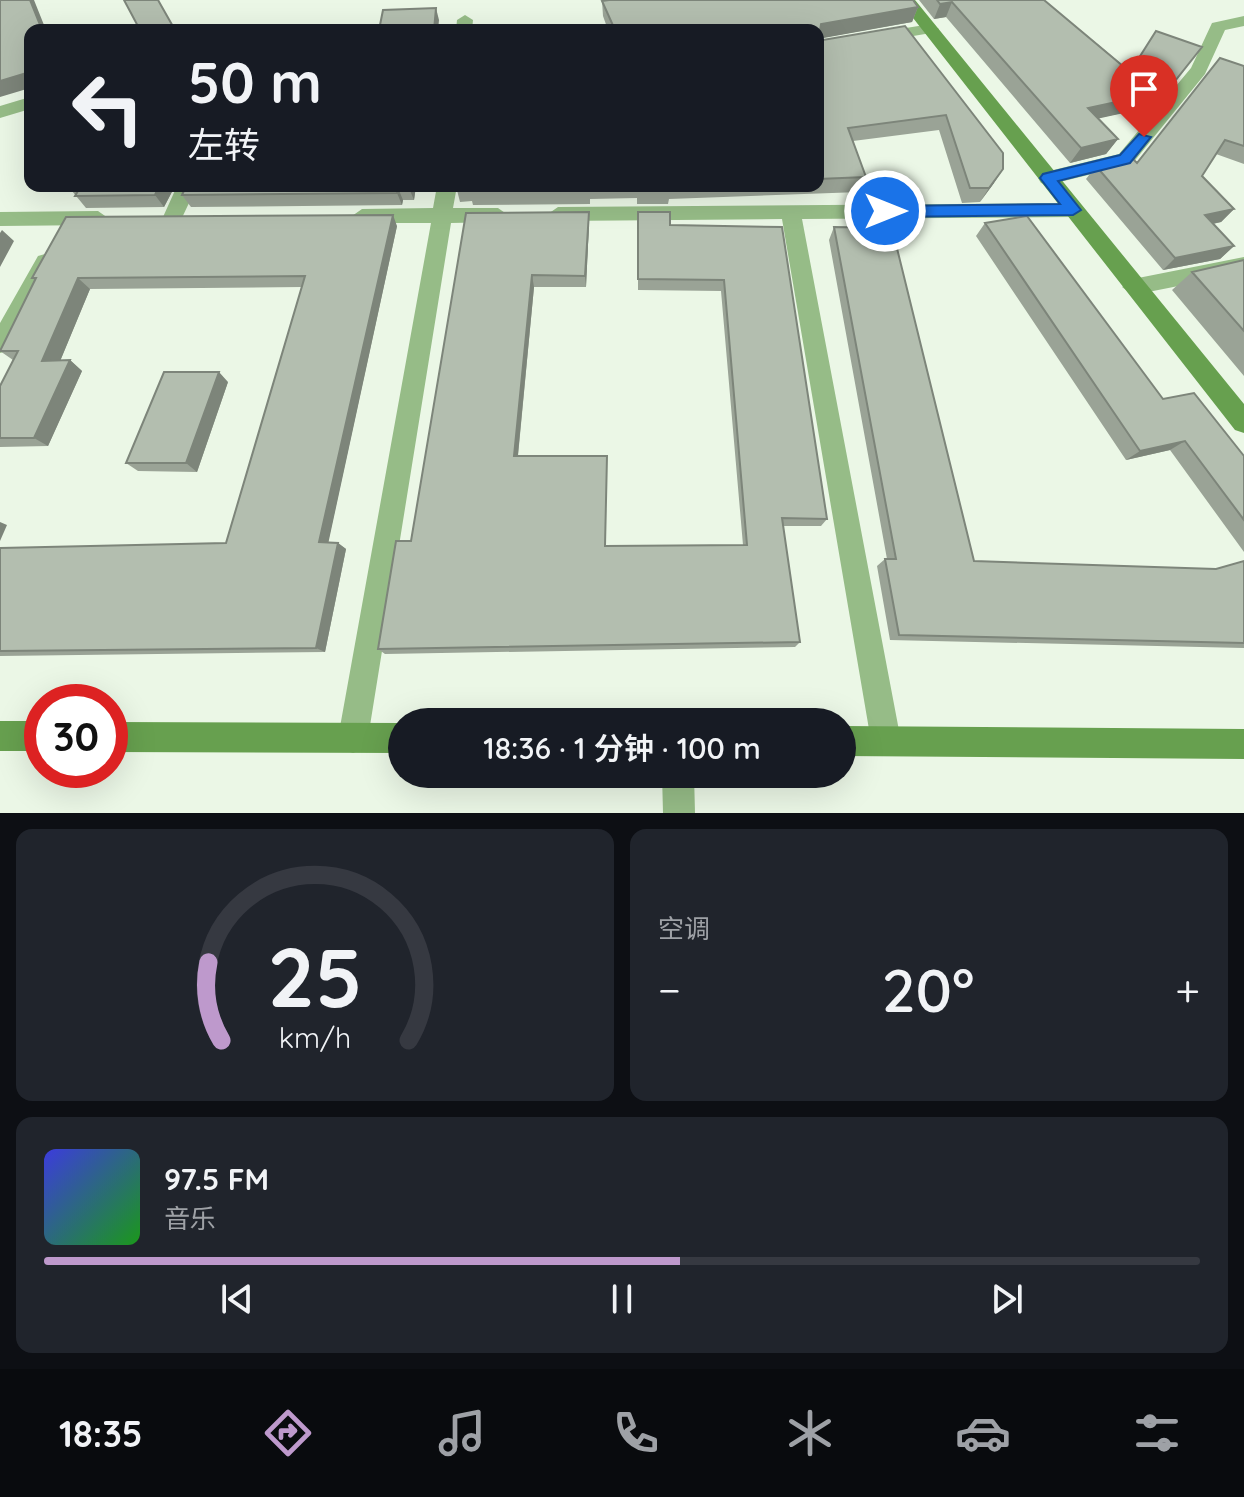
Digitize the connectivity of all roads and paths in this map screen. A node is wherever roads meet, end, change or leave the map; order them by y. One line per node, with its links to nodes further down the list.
1 (907, 0): 3 (main road)
2 (1244, 21): 7 (street)
3 (931, 29): 4 (street); 7 (main road)
4 (824, 46)
5 (24, 105): 6 (street)
6 (0, 112)
7 (1048, 178): 10 (main road)
8 (184, 192): 14 (street)
9 (446, 192): 12 (street)
10 (1073, 210): 11 (street); 19 (main road)
11 (791, 212): 12 (street); 28 (street)
12 (444, 215): 13 (street); 25 (street)
13 (349, 216)
14 (174, 217)
15 (69, 218): 16 (street); 17 (street); 20 (street)
16 (114, 218)
17 (0, 219)
18 (1244, 265): 19 (street)
19 (1133, 287): 21 (main road)
20 (0, 344)
21 (1244, 422)
22 (0, 736): 23 (main road)
23 (24, 736)
24 (128, 737): 25 (main road)
25 (353, 738): 26 (main road)
26 (388, 738)
27 (856, 741): 28 (main road)
28 (886, 741): 29 (main road)
29 (1244, 744)
30 (678, 788): 31 (street)
31 (679, 813)

